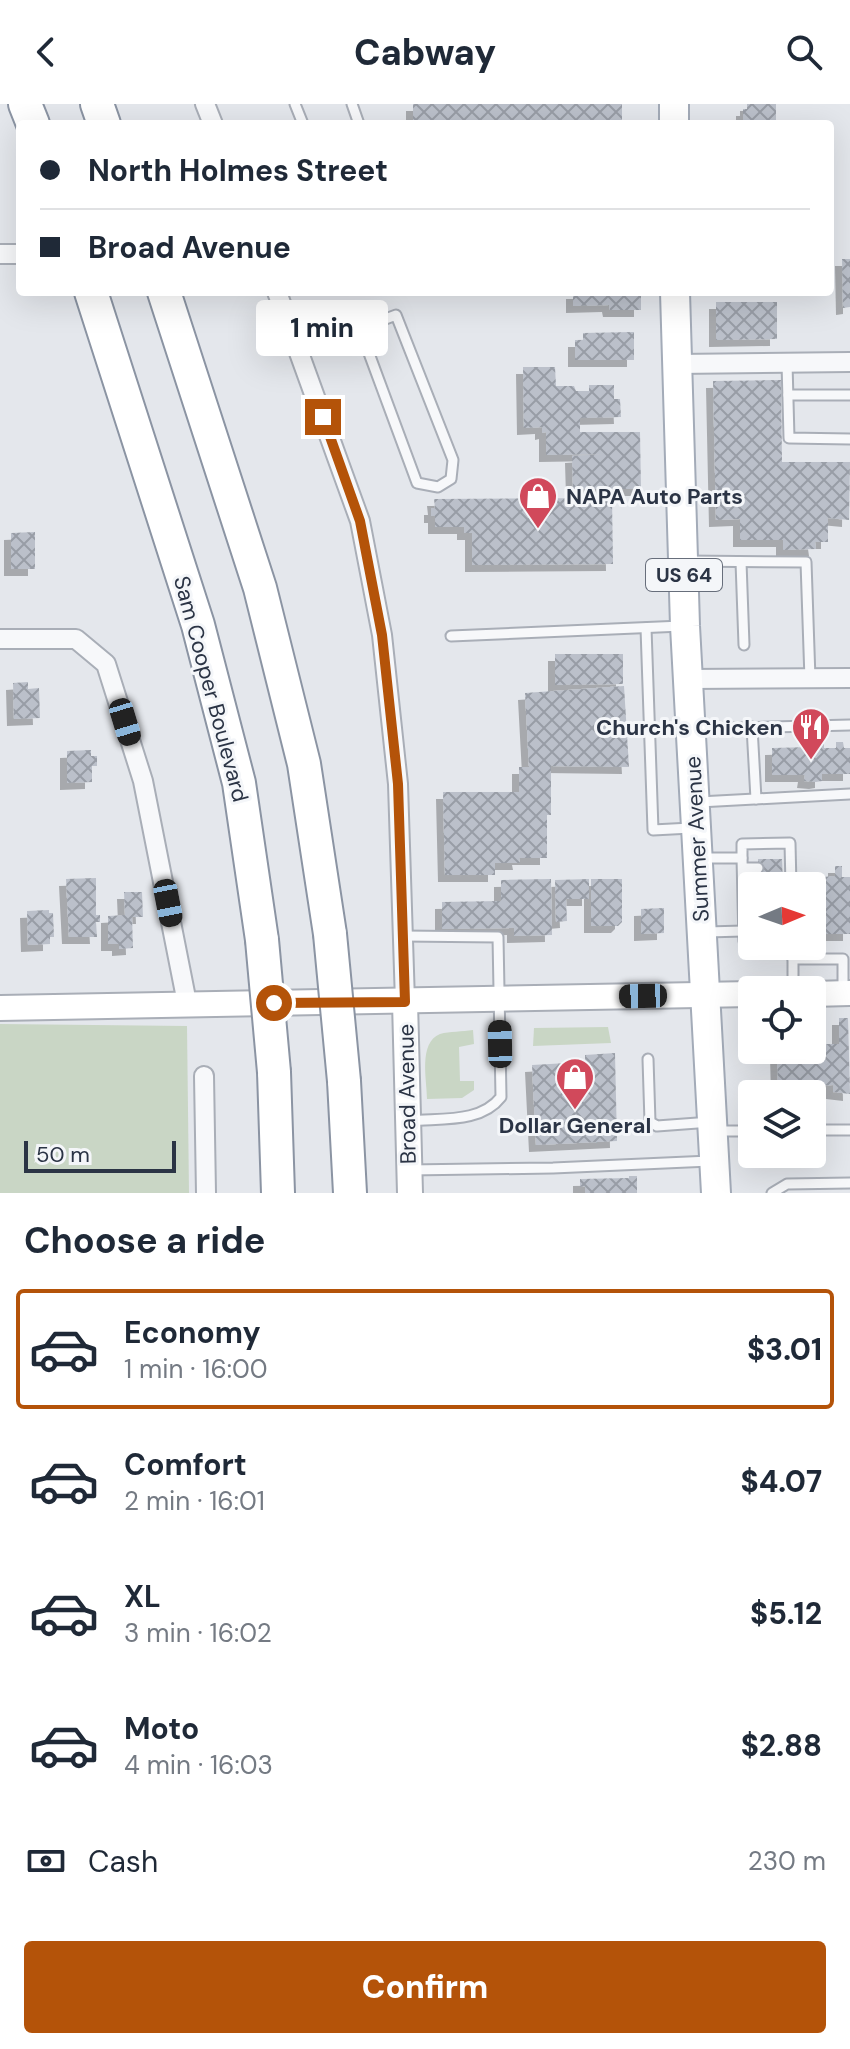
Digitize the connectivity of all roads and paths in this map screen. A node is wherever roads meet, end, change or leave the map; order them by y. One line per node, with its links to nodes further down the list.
1 (92, 296): 57 (highway, Sam Cooper Boulevard, bridge)
2 (165, 296): 58 (highway, bridge)
3 (278, 296): 6 (street, Broad Avenue)
4 (675, 296): 9 (main road, Summer Avenue / US 64)
5 (360, 329): 5 (lane); 6 (lane)
6 (299, 352): 36 (street, Broad Avenue)
7 (850, 362): 8 (street)
8 (787, 363): 9 (street); 10 (lane)
9 (677, 364): 13 (main road, Summer Avenue / US 64)
10 (788, 395): 11 (lane); 12 (lane)
11 (850, 395)
12 (850, 439)
13 (683, 561): 14 (lane); 15 (main road, Summer Avenue / US 64)
14 (741, 562): 19 (lane); 22 (lane)
15 (685, 626): 16 (lane); 21 (main road, Summer Avenue / US 64)
16 (646, 628): 17 (lane); 28 (lane)
17 (451, 636)
18 (0, 639): 44 (street)
19 (744, 645)
20 (850, 678): 22 (street)
21 (689, 679): 22 (street); 25 (main road, Summer Avenue / US 64)
22 (810, 679)
23 (850, 725): 24 (lane)
24 (752, 727): 25 (lane); 27 (lane)
25 (691, 729): 28 (main road, Summer Avenue / US 64)
26 (850, 794): 27 (lane)
27 (756, 799): 28 (lane)
28 (696, 815): 29 (main road, Summer Avenue / US 64)
29 (698, 858): 30 (lane); 35 (main road, Summer Avenue / US 64)
30 (742, 863): 31 (lane); 32 (lane); 33 (lane)
31 (758, 868)
32 (744, 872)
33 (787, 872)
34 (738, 931): 35 (lane)
35 (701, 932): 39 (main road, Summer Avenue / US 64)
36 (403, 936): 42 (lane); 43 (street, Broad Avenue)
37 (826, 959): 38 (lane)
38 (846, 993): 41 (main road)
39 (704, 994): 40 (main road); 42 (main road); 49 (main road, Summer Avenue / US 64)
40 (738, 994)
41 (826, 994)
42 (500, 999): 43 (main road); 48 (lane)
43 (405, 1002): 44 (main road); 48 (main road, Broad Avenue)
44 (187, 1003): 45 (main road)
45 (0, 1008)
46 (648, 1059): 49 (lane)
47 (204, 1076): 56 (street)
48 (408, 1121): 54 (main road, Broad Avenue)
49 (712, 1126): 50 (lane); 53 (main road, Summer Avenue / US 64)
50 (738, 1129)
51 (826, 1130): 52 (lane)
52 (850, 1130)
53 (714, 1160): 54 (lane); 59 (main road, Summer Avenue / US 64)
54 (409, 1181)
55 (850, 1183): 60 (lane)
56 (206, 1193)
57 (278, 1193)
58 (350, 1193)
59 (716, 1193)
60 (772, 1193)

